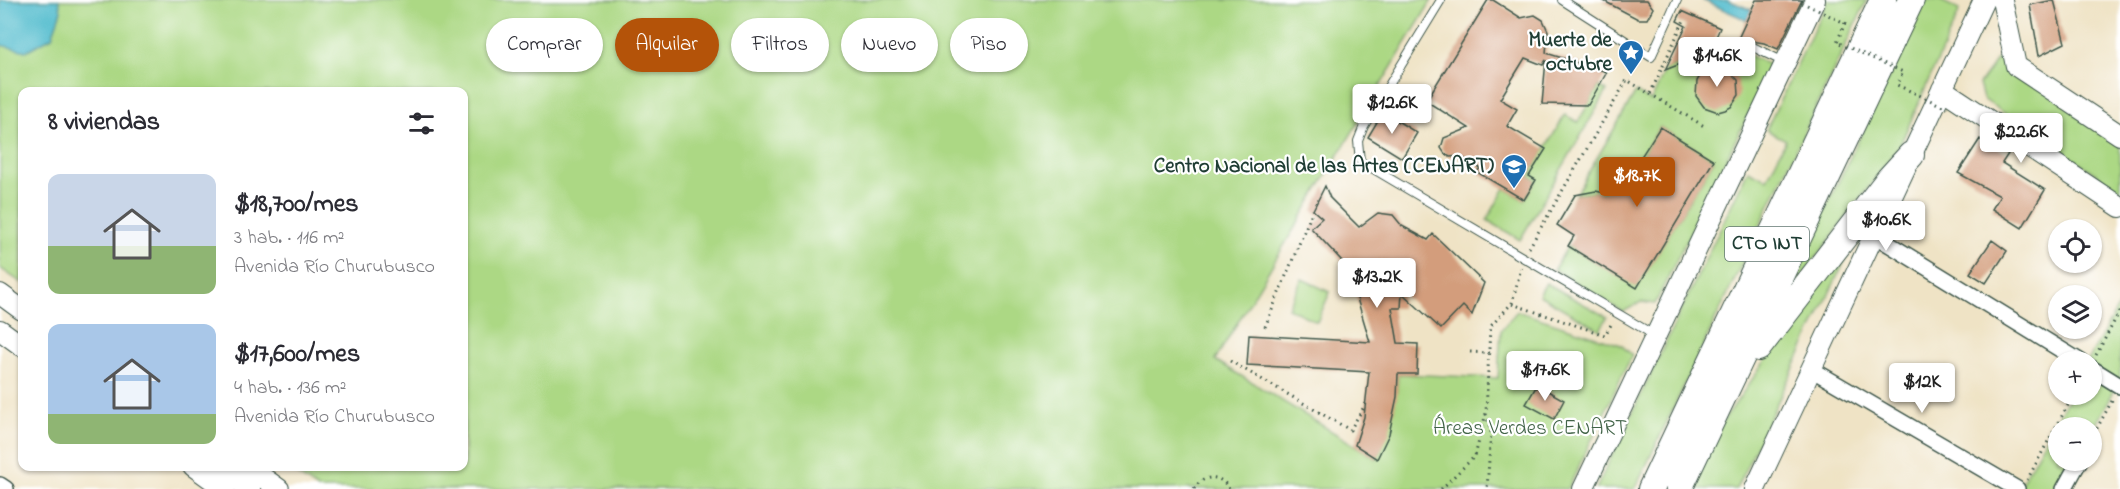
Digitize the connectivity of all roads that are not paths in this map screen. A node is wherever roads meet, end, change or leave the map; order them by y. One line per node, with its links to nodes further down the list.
1 (1441, 0): 21 (lane)
2 (1562, 0): 3 (lane)
3 (1677, 0)
4 (1883, 0): 38 (highway, CTO INT)
5 (1911, 0): 27 (highway, CTO INT)
6 (1984, 0): 11 (main road)
7 (2002, 0): 12 (main road)
8 (1811, 2): 10 (main road, CTO INT)
9 (1753, 47): 10 (lane)
10 (1786, 62): 21 (main road, CTO INT)
11 (1945, 99): 13 (main road); 14 (main road)
12 (2120, 135)
13 (1911, 155): 15 (main road); 27 (highway)
14 (2120, 207)
15 (1874, 235): 23 (street); 24 (main road)
16 (0, 294): 17 (main road)
17 (18, 307)
18 (0, 314): 19 (main road)
19 (18, 327)
20 (0, 330): 22 (main road)
21 (1656, 336): 37 (main road, CTO INT)
22 (18, 343)
23 (2063, 351)
24 (1811, 369): 40 (main road); 41 (street)
25 (2102, 376): 26 (street)
26 (2118, 391)
27 (1724, 394): 39 (highway, CTO INT)
28 (200, 471): 34 (main road)
29 (225, 471): 35 (main road)
30 (254, 471): 36 (main road)
31 (2074, 471): 42 (street)
32 (0, 485): 33 (street)
33 (6, 489)
34 (225, 489)
35 (250, 489)
36 (279, 489)
37 (1583, 489)
38 (1651, 489)
39 (1679, 489)
40 (1755, 489)
41 (2017, 489)
42 (2064, 489)

